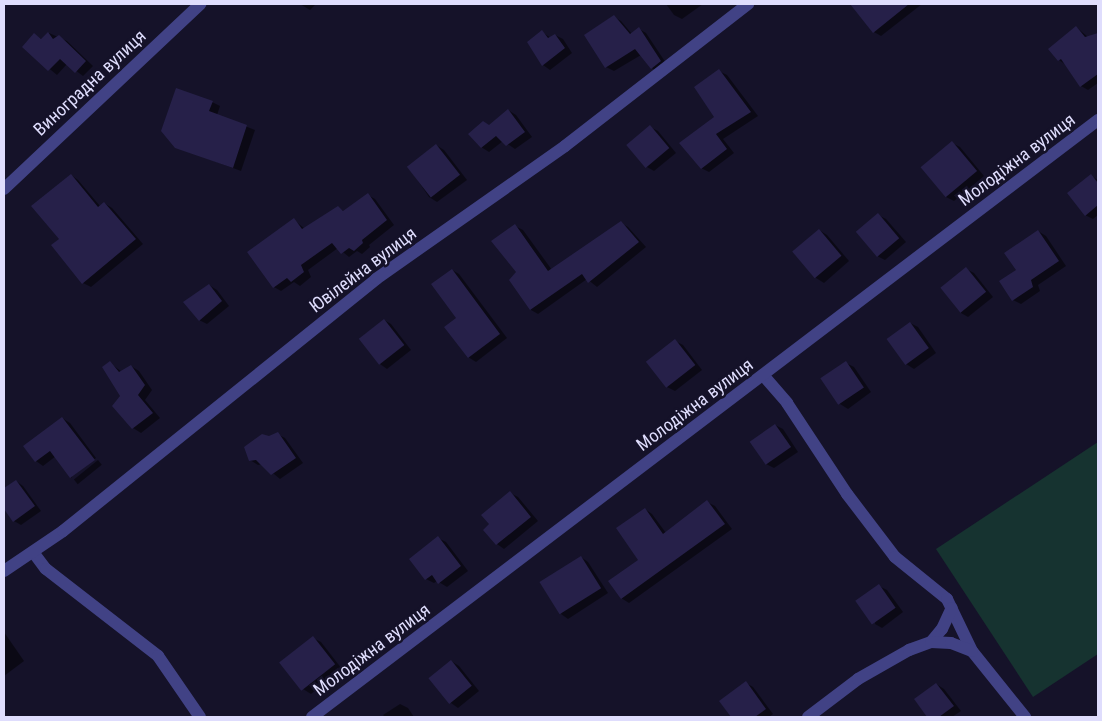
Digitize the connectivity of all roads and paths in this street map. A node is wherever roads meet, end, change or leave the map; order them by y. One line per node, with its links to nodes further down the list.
1 (200, 4): 4 (street, Виноградна вулиця)
2 (748, 4): 6 (street, Ювілейна вулиця)
3 (1098, 120): 5 (street, Молодіжна вулиця)
4 (4, 189)
5 (764, 375): 8 (street); 12 (street, Молодіжна вулиця)
6 (32, 552): 7 (street, Ювілейна вулиця); 11 (street)
7 (4, 571)
8 (952, 608): 9 (street); 10 (street)
9 (931, 642): 10 (street); 13 (street)
10 (972, 651): 14 (street)
11 (200, 717)
12 (312, 717)
13 (808, 717)
14 (1025, 717)

